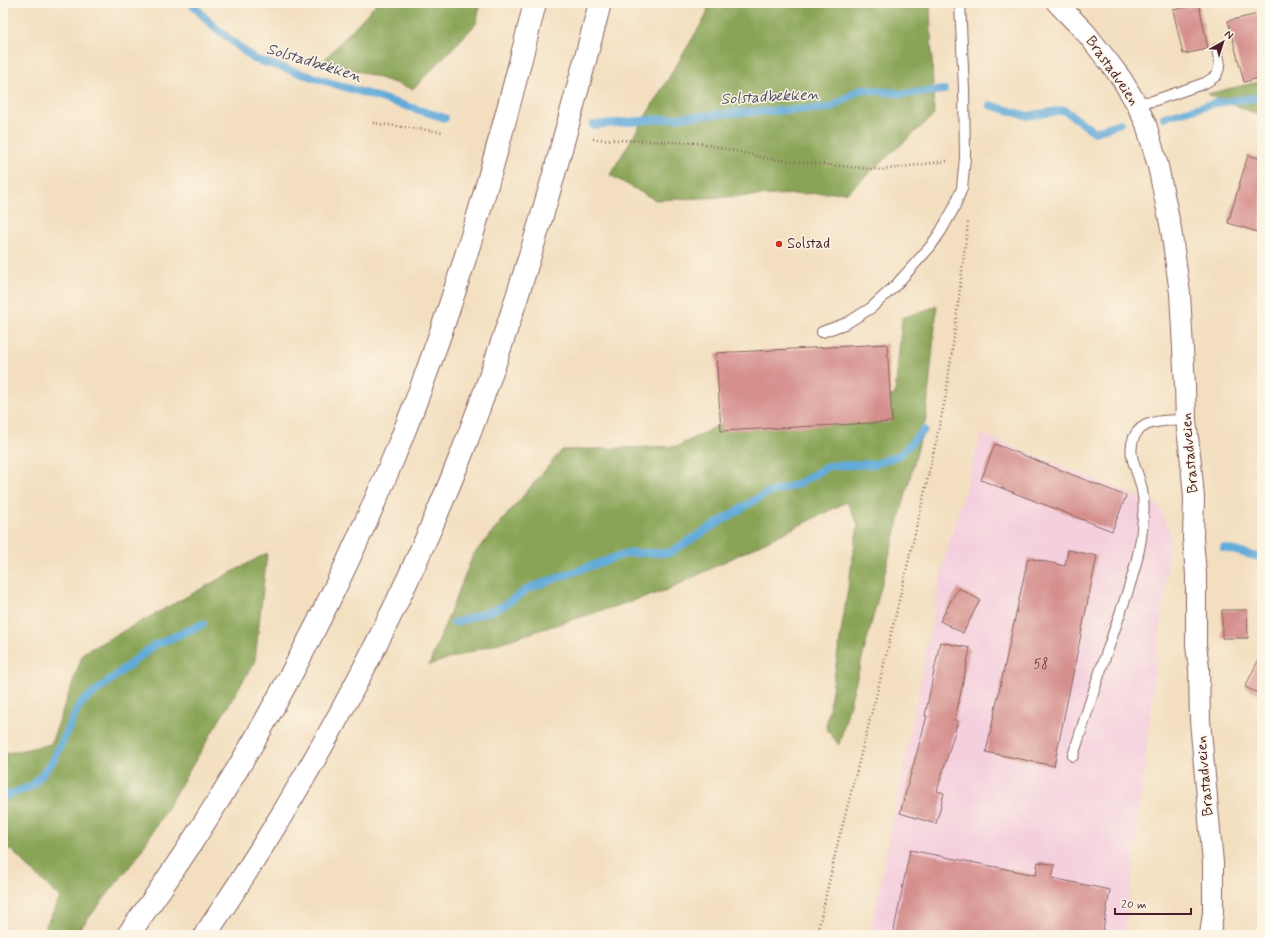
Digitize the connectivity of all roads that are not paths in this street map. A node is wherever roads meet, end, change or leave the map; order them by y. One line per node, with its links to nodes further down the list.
1 (535, 3): 10 (highway)
2 (600, 3): 11 (highway)
3 (960, 3): 7 (lane)
4 (1058, 3): 6 (street, Brastadveien)
5 (1217, 49): 6 (lane)
6 (1136, 103): 8 (street, Brastadveien)
7 (822, 332)
8 (1186, 420): 9 (lane); 12 (street, Brastadveien)
9 (1073, 756)
10 (128, 935)
11 (205, 935)
12 (1210, 935)

